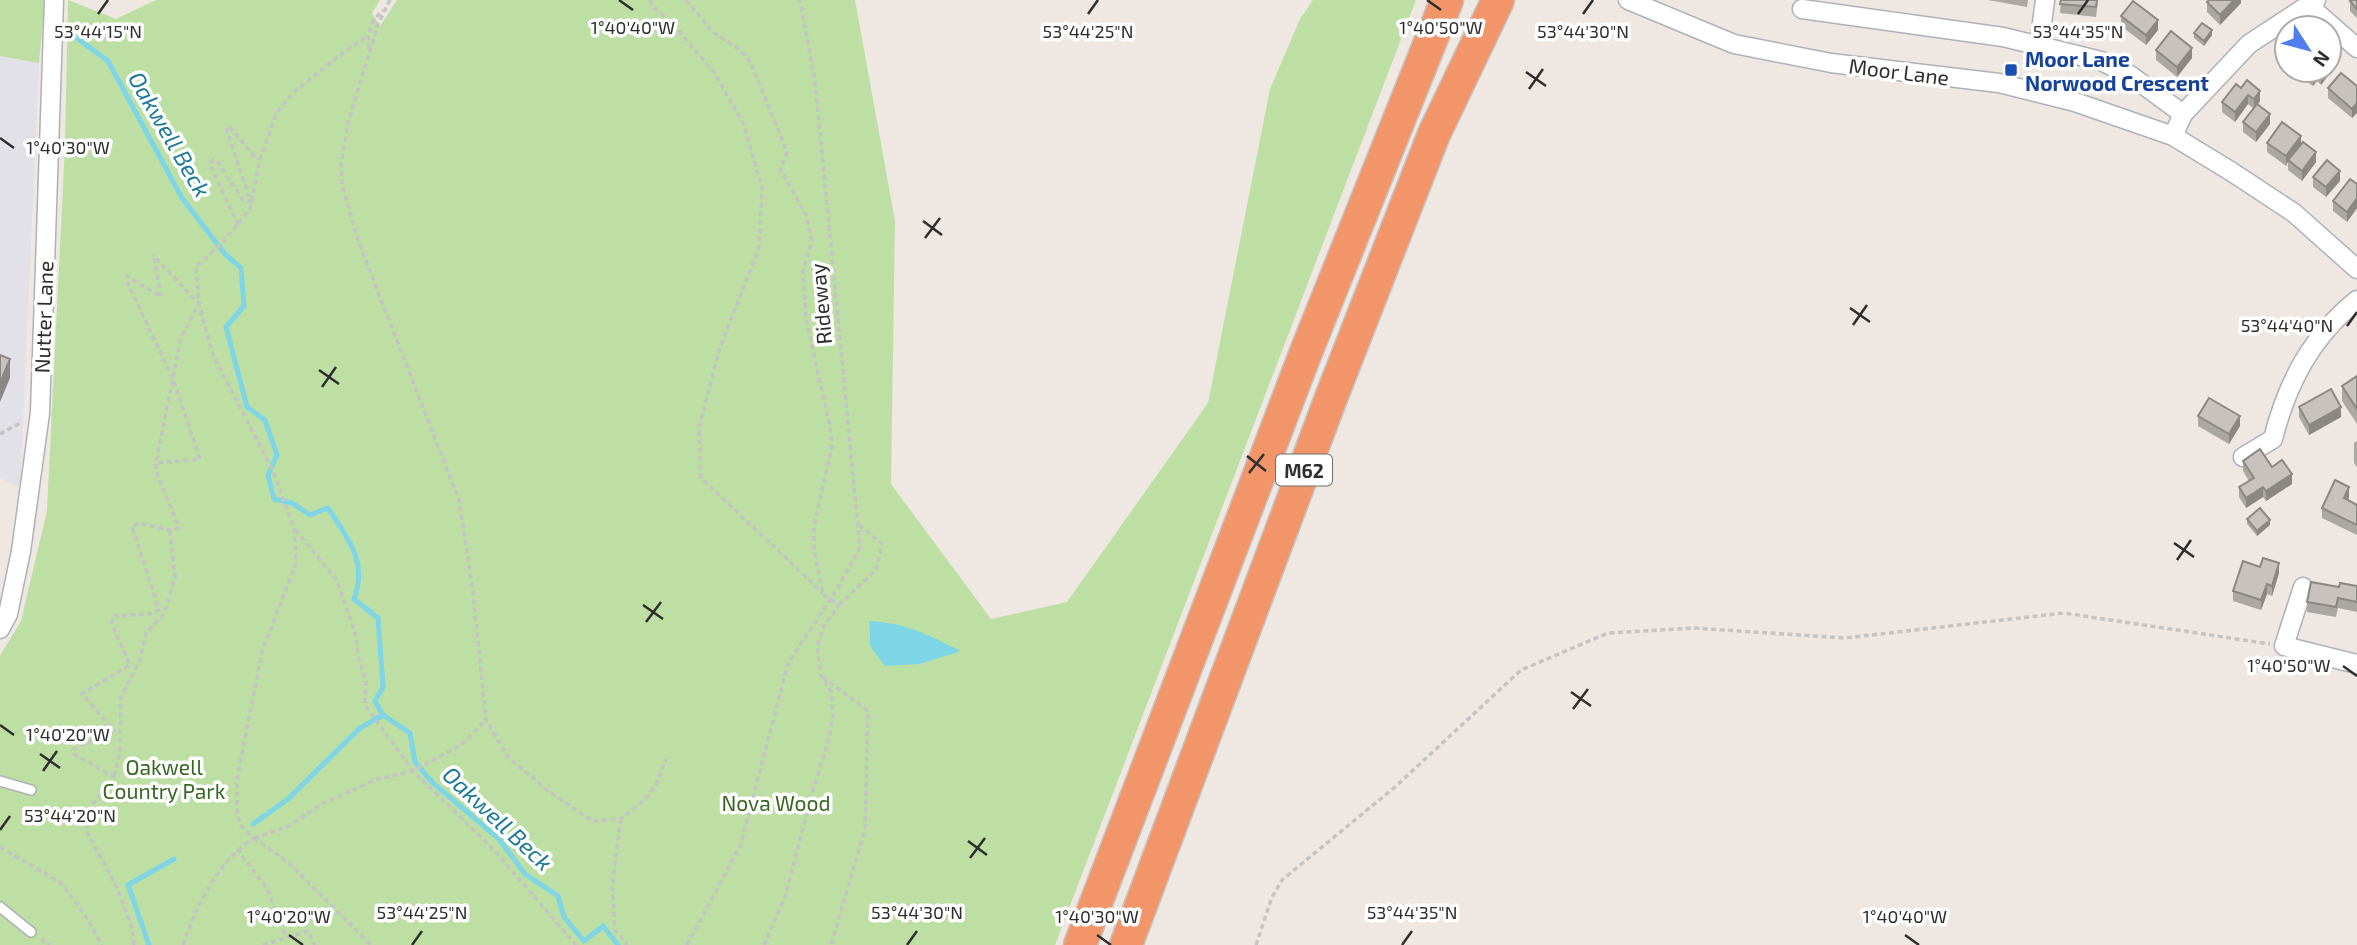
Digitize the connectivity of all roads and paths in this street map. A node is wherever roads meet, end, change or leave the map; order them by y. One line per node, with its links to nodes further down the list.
1 (54, 0): 35 (street, Nutter Lane)
2 (390, 0): 11 (path)
3 (652, 0): 32 (path)
4 (686, 0): 32 (path)
5 (800, 0): 28 (path, Rideway)
6 (1447, 0): 63 (highway, M62)
7 (1498, 0): 64 (highway, M62)
8 (1628, 0): 18 (street, Moor Lane)
9 (2045, 0): 14 (street)
10 (2312, 3): 15 (street); 17 (street)
11 (386, 7): 13 (path); 16 (path)
12 (1802, 9): 14 (street)
13 (368, 36): 16 (path); 19 (path)
14 (2039, 46): 17 (street)
15 (2357, 48)
16 (369, 51): 39 (path)
17 (2183, 114): 18 (street)
18 (2173, 136): 22 (street, Moor Lane)
19 (260, 159): 20 (path); 20 (path)
20 (251, 202): 21 (path); 21 (path)
21 (238, 225): 24 (path)
22 (2357, 269)
23 (2357, 300): 26 (street)
24 (199, 303): 25 (path); 25 (path); 29 (path)
25 (173, 379): 27 (path); 27 (path)
26 (2243, 457)
27 (156, 463): 30 (path)
28 (857, 523): 33 (path, Rideway); 34 (path)
29 (294, 528): 41 (path); 46 (path)
30 (170, 530): 42 (path); 42 (path)
31 (2303, 587): 36 (street)
32 (823, 594): 33 (path)
33 (831, 600): 34 (path); 60 (path, Rideway)
34 (839, 606): 38 (path)
35 (0, 629)
36 (2284, 646): 37 (street); 65 (path)
37 (2357, 664)
38 (821, 675): 61 (path); 62 (path)
39 (486, 720): 41 (path); 45 (path)
40 (666, 759): 45 (path)
41 (413, 771): 46 (path); 58 (path)
42 (114, 776): 53 (path)
43 (0, 781): 44 (lane)
44 (31, 790)
45 (621, 819): 59 (path)
46 (254, 838): 48 (path); 57 (path)
47 (0, 847): 52 (path)
48 (237, 849): 51 (path); 54 (path)
49 (0, 907): 50 (lane)
50 (31, 932)
51 (286, 938): 55 (path); 56 (path)
52 (103, 945)
53 (134, 945)
54 (184, 945)
55 (263, 945)
56 (315, 945)
57 (371, 945)
58 (576, 945)
59 (627, 945)
60 (688, 945)
61 (764, 945)
62 (831, 945)
63 (1080, 945)
64 (1126, 945)
65 (1256, 945)

